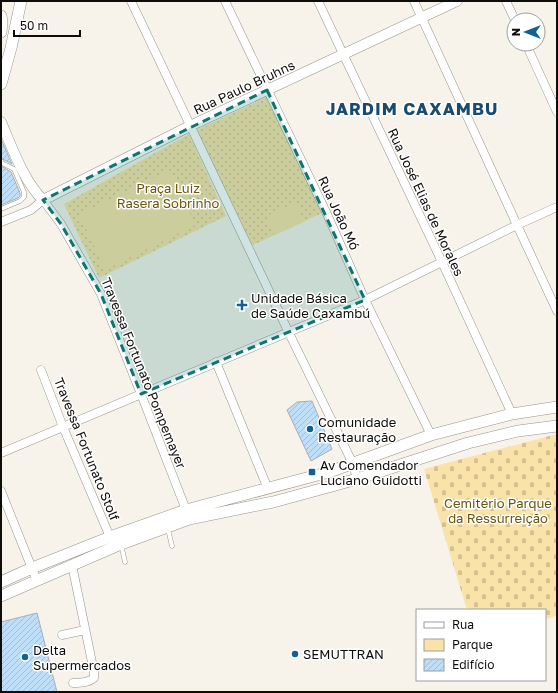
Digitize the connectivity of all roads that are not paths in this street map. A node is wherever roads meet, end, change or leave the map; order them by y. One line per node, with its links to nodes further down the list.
1 (21, 1): 14 (main road)
2 (131, 1): 17 (street)
3 (224, 1): 15 (street, Rua João Mó)
4 (318, 1): 13 (street, Rua José Elias de Morales)
5 (414, 1): 10 (street)
6 (457, 1): 10 (street, Rua Paulo Bruhns)
7 (506, 1): 8 (street)
8 (511, 12)
9 (1, 16): 11 (main road)
10 (422, 18): 13 (street, Rua Paulo Bruhns); 24 (street)
11 (1, 32)
12 (530, 52): 16 (street)
13 (344, 54): 15 (street, Rua Paulo Bruhns); 25 (street, Rua José Elias de Morales)
14 (1, 84)
15 (267, 90): 17 (street, Rua Paulo Bruhns); 26 (street, Rua João Mó)
16 (557, 112)
17 (190, 126): 20 (street, Rua Paulo Bruhns); 28 (street)
18 (2, 129): 20 (street)
19 (1, 161): 22 (lane)
20 (43, 200): 23 (street); 31 (street, Travessa Fortunato Pompemayer)
21 (557, 206): 24 (street)
22 (1, 209)
23 (1, 222)
24 (516, 225): 25 (street); 27 (street)
25 (442, 262): 26 (street); 33 (street, Rua José Elias de Morales)
26 (365, 300): 28 (street); 36 (street, Rua João Mó)
27 (557, 310)
28 (289, 332): 29 (street); 38 (street)
29 (216, 362): 31 (street); 40 (street)
30 (41, 370): 35 (street, Travessa Fortunato Stolf)
31 (141, 394): 35 (street); 42 (street, Travessa Fortunato Pompemayer)
32 (557, 408): 33 (main road)
33 (512, 414): 36 (main road)
34 (557, 426): 39 (main road)
35 (63, 427): 37 (street); 44 (street, Travessa Fortunato Stolf)
36 (430, 435): 38 (main road)
37 (1, 453)
38 (352, 464): 39 (street); 40 (main road)
39 (357, 479): 42 (main road)
40 (268, 489): 42 (main road)
41 (1, 491): 49 (street)
42 (188, 515): 43 (main road); 44 (main road)
43 (167, 527): 45 (main road); 46 (lane)
44 (110, 537): 49 (main road)
45 (121, 544): 47 (lane); 48 (main road)
46 (172, 546)
47 (124, 562)
48 (72, 566): 50 (main road); 53 (street)
49 (32, 568): 50 (street); 51 (main road)
50 (37, 581): 52 (main road)
51 (1, 582)
52 (1, 596)
53 (85, 630): 54 (street); 55 (street)
54 (62, 635)
55 (73, 683)

